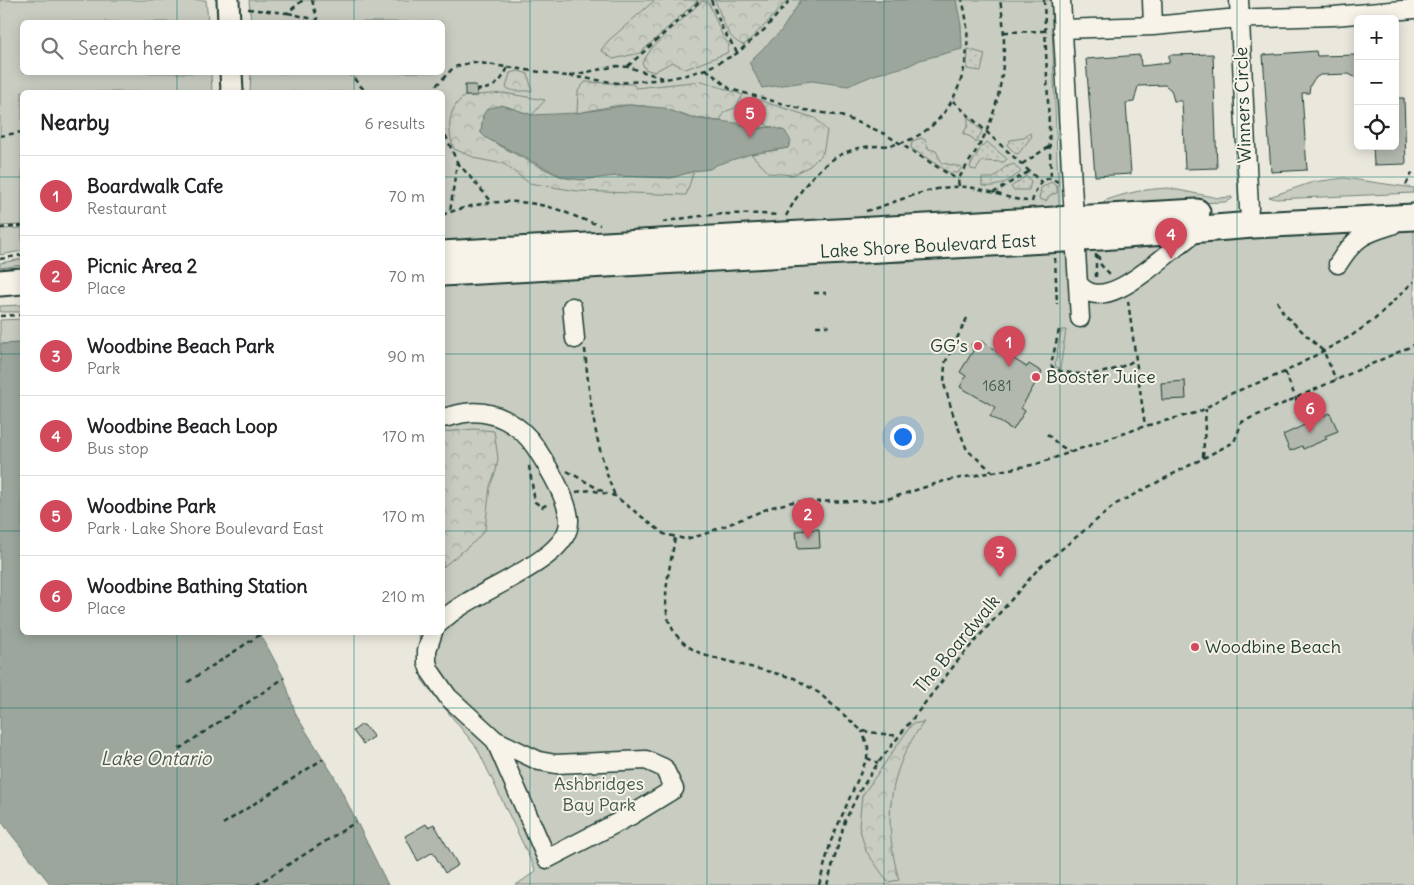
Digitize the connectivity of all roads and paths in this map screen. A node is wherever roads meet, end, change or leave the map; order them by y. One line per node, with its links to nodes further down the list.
1 (228, 0): 18 (main road)
2 (303, 0): 16 (path)
3 (312, 0): 20 (path)
4 (701, 0): 26 (path)
5 (711, 0): 24 (path)
6 (790, 0): 24 (path)
7 (962, 0): 36 (path)
8 (1000, 0): 23 (path)
9 (1044, 0): 22 (path)
10 (1061, 0): 22 (street)
11 (1152, 0): 21 (street)
12 (1239, 0): 17 (street, Winners Circle)
13 (1334, 8): 15 (street); 17 (street)
14 (248, 9): 16 (path)
15 (1414, 9)
16 (287, 13): 19 (path)
17 (1240, 19): 21 (street); 57 (street, Winners Circle)
18 (229, 20)
19 (313, 20)
20 (317, 20)
21 (1153, 26): 22 (street)
22 (1054, 30): 23 (path); 42 (path); 68 (street)
23 (1004, 32): 37 (path)
24 (738, 53): 27 (path)
25 (508, 67): 30 (path); 34 (path); 35 (path)
26 (628, 67): 30 (path); 31 (path)
27 (706, 69): 31 (path); 41 (path)
28 (232, 75): 32 (main road)
29 (350, 75): 33 (path)
30 (568, 76): 31 (path)
31 (666, 79)
32 (232, 90)
33 (362, 90)
34 (432, 90)
35 (476, 90)
36 (953, 101): 37 (path); 41 (path)
37 (987, 131): 44 (path); 48 (path)
38 (20, 132): 40 (path)
39 (445, 134): 43 (path)
40 (0, 136)
41 (900, 143): 48 (path); 61 (path)
42 (1050, 146): 44 (path); 47 (path)
43 (457, 162): 54 (path); 59 (path)
44 (1022, 164): 46 (path)
45 (1414, 168): 53 (path)
46 (1029, 171): 49 (path); 52 (path)
47 (1051, 178): 49 (path); 50 (path)
48 (958, 180): 51 (path)
49 (1041, 182): 55 (path)
50 (1061, 184)
51 (959, 186): 52 (path); 58 (path)
52 (993, 193): 55 (path)
53 (1410, 193): 57 (highway, Lake Shore Boulevard East)
54 (492, 202): 59 (path); 66 (path)
55 (1032, 202): 56 (path)
56 (1041, 202)
57 (1249, 209): 68 (highway, Lake Shore Boulevard East)
58 (864, 211)
59 (450, 212): 60 (path)
60 (445, 214)
61 (786, 216): 62 (path); 64 (path)
62 (794, 217)
63 (1414, 217): 69 (highway, Lake Shore Boulevard East); 74 (street)
64 (654, 223)
65 (20, 226): 67 (path)
66 (602, 226)
67 (0, 228)
68 (1074, 229): 69 (highway, Lake Shore Boulevard East); 70 (highway, Lake Shore Boulevard East); 75 (highway, Lake Shore Boulevard East); 80 (street)
69 (1203, 229): 80 (street)
70 (445, 254)
71 (20, 255): 73 (path)
72 (1057, 255): 87 (path)
73 (0, 259)
74 (1338, 264)
75 (445, 273)
76 (1115, 279): 81 (path)
77 (20, 280): 79 (highway)
78 (1414, 281): 99 (path)
79 (0, 283)
80 (1078, 283): 93 (street)
81 (1097, 283)
82 (814, 293): 83 (path)
83 (826, 293)
84 (0, 294): 85 (highway)
85 (20, 294)
86 (1277, 301): 99 (path)
87 (1057, 304)
88 (572, 307): 97 (street)
89 (1128, 307): 100 (path)
90 (20, 315): 91 (path)
91 (0, 316)
92 (967, 318): 113 (path)
93 (1080, 318)
94 (816, 326): 95 (path)
95 (829, 326)
96 (1059, 330): 100 (path)
97 (580, 343): 116 (path)
98 (1414, 345): 102 (path, The Boardwalk)
99 (1324, 352): 101 (path); 102 (path)
100 (1135, 360): 106 (path)
101 (1285, 372): 103 (path); 104 (path)
102 (1336, 380): 103 (path, The Boardwalk)
103 (1296, 397): 107 (path); 111 (path, The Boardwalk)
104 (1206, 409): 106 (path); 111 (path)
105 (445, 418): 112 (street)
106 (1145, 426): 109 (path)
107 (1308, 428)
108 (1047, 434): 109 (path)
109 (1071, 452): 113 (path)
110 (528, 457): 117 (path)
111 (1203, 458): 125 (path, The Boardwalk)
112 (545, 462): 114 (path); 119 (street)
113 (993, 472): 118 (path)
114 (604, 492): 115 (path); 116 (path)
115 (570, 494)
116 (615, 496): 118 (path)
117 (552, 502)
118 (675, 538): 124 (path)
119 (445, 618)
120 (259, 635): 123 (path)
121 (432, 635): 126 (street)
122 (284, 678): 127 (path)
123 (188, 682)
124 (862, 731): 125 (path); 128 (path)
125 (898, 736): 131 (path, The Boardwalk)
126 (495, 740): 130 (street); 132 (street)
127 (179, 749)
128 (867, 758): 131 (path); 136 (path)
129 (323, 759): 134 (path)
130 (539, 761): 132 (street); 132 (street)
131 (878, 763): 137 (path, The Boardwalk)
132 (512, 776)
133 (356, 822): 135 (path)
134 (223, 824)
135 (256, 885)
136 (819, 885)
137 (827, 885)

